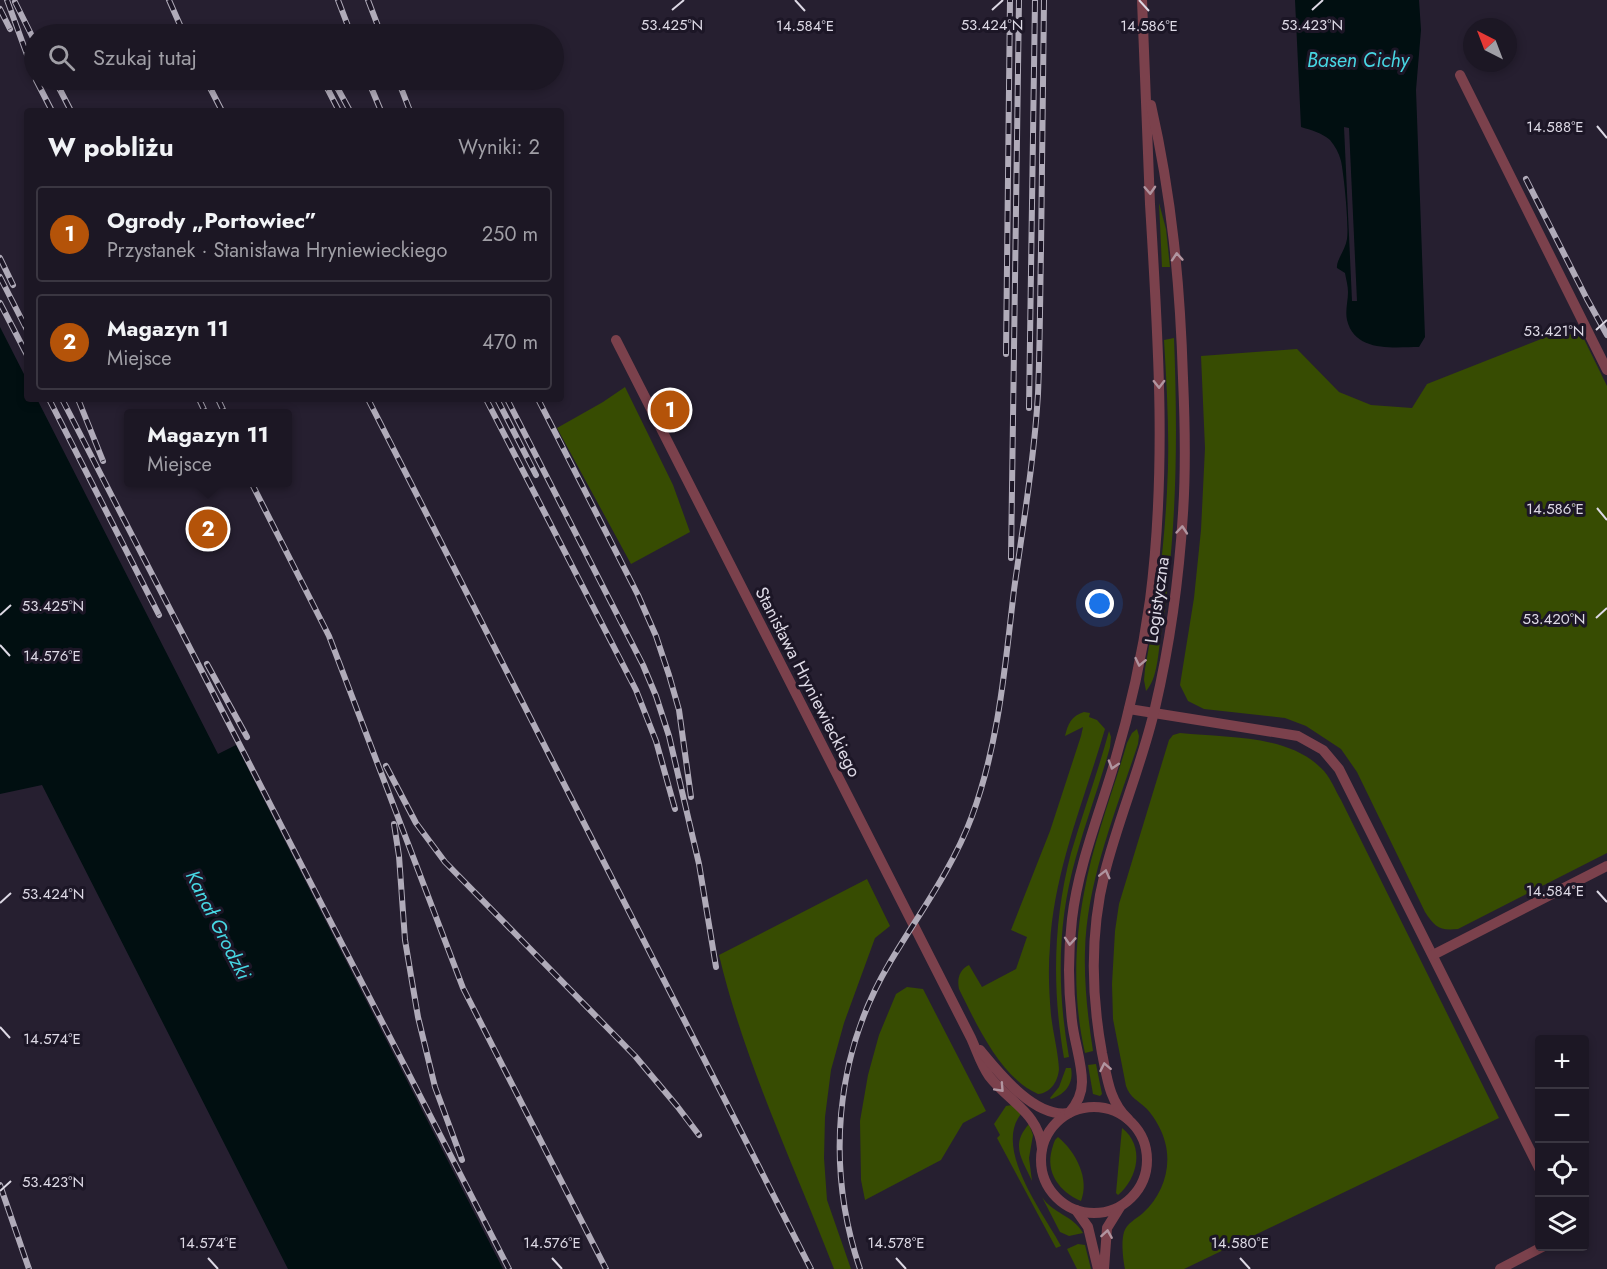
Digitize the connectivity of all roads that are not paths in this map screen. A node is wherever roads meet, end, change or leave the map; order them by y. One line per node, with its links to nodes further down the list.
1 (1142, 0): 2 (street, Logistyczna)
2 (1145, 72): 6 (street, Logistyczna, one-way to 6); 7 (street, Logistyczna, one-way to 2)
3 (1460, 75): 5 (street)
4 (616, 340): 10 (street, Stanisława Hryniewieckiego)
5 (1607, 370)
6 (1129, 709): 7 (street); 11 (street, Logistyczna, one-way to 11)
7 (1154, 713): 9 (street); 12 (street, Logistyczna, one-way to 7)
8 (1607, 866): 9 (street)
9 (1434, 955): 14 (street)
10 (971, 1038): 11 (street, Stanisława Hryniewieckiego); 13 (street, Stanisława Hryniewieckiego, one-way to 13)
11 (1069, 1113): 12 (street); 13 (street)
12 (1128, 1119): 15 (street)
13 (1042, 1149): 16 (street)
14 (1535, 1162)
15 (1123, 1204): 16 (street); 19 (street, one-way to 15)
16 (1073, 1209): 18 (street)
17 (1535, 1251): 20 (street)
18 (1098, 1269)
19 (1104, 1269)
20 (1500, 1269)

